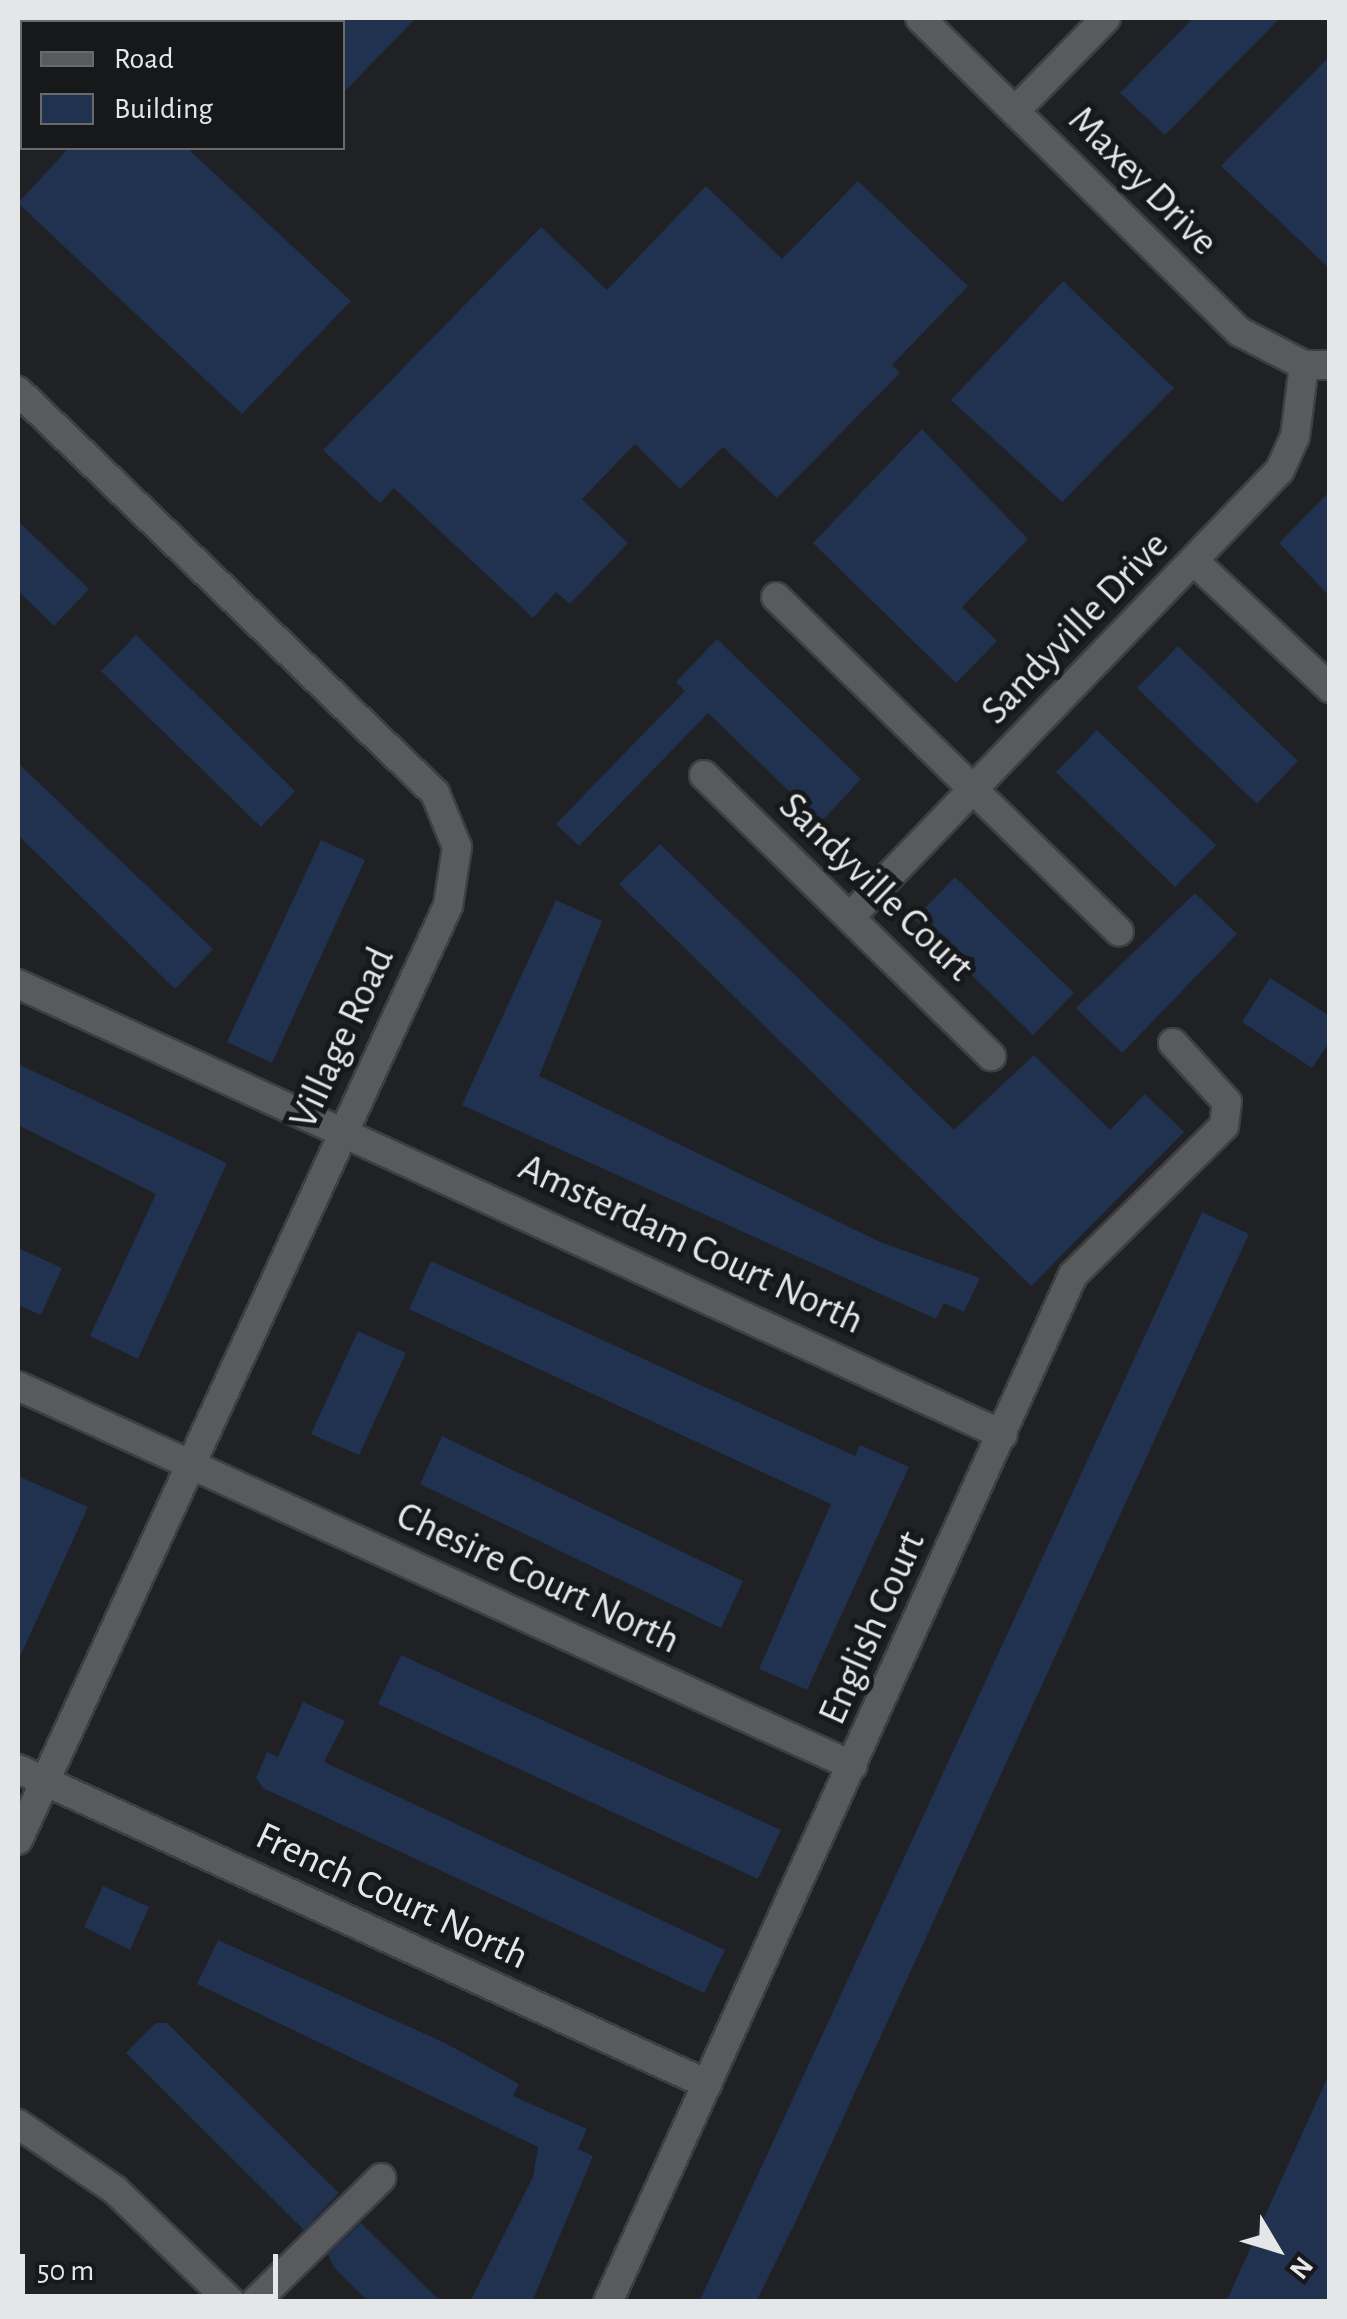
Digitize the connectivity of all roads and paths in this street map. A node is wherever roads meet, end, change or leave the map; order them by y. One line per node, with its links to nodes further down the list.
1 (920, 18): 3 (street, Maxey Drive)
2 (1106, 18): 3 (street)
3 (1015, 111): 4 (street, Maxey Drive)
4 (1317, 365): 6 (street, Sandyville Drive)
5 (18, 391): 16 (street, Village Road)
6 (1196, 562): 8 (street); 10 (street, Sandyville Drive)
7 (776, 597): 10 (street)
8 (1330, 688)
9 (704, 775): 11 (street, Sandyville Court)
10 (974, 790): 11 (street, Sandyville Drive); 12 (street)
11 (850, 918): 15 (street, Sandyville Court)
12 (1119, 932)
13 (18, 984): 16 (street, Amsterdam Court North)
14 (1172, 1043): 18 (street, English Court)
15 (992, 1056)
16 (344, 1126): 18 (street, Amsterdam Court North); 19 (street, Village Road)
17 (18, 1386): 19 (street, Chesire Court North)
18 (1004, 1435): 20 (street, English Court)
19 (189, 1463): 20 (street, Chesire Court North); 22 (street, Village Road)
20 (852, 1766): 24 (street, English Court)
21 (18, 1769): 22 (street, French Court North)
22 (44, 1782): 23 (street, Village Road); 24 (street, French Court North)
23 (18, 1840)
24 (707, 2084): 29 (street, English Court)
25 (18, 2124): 27 (street)
26 (380, 2178): 28 (street)
27 (232, 2302)
28 (255, 2302)
29 (608, 2302)

